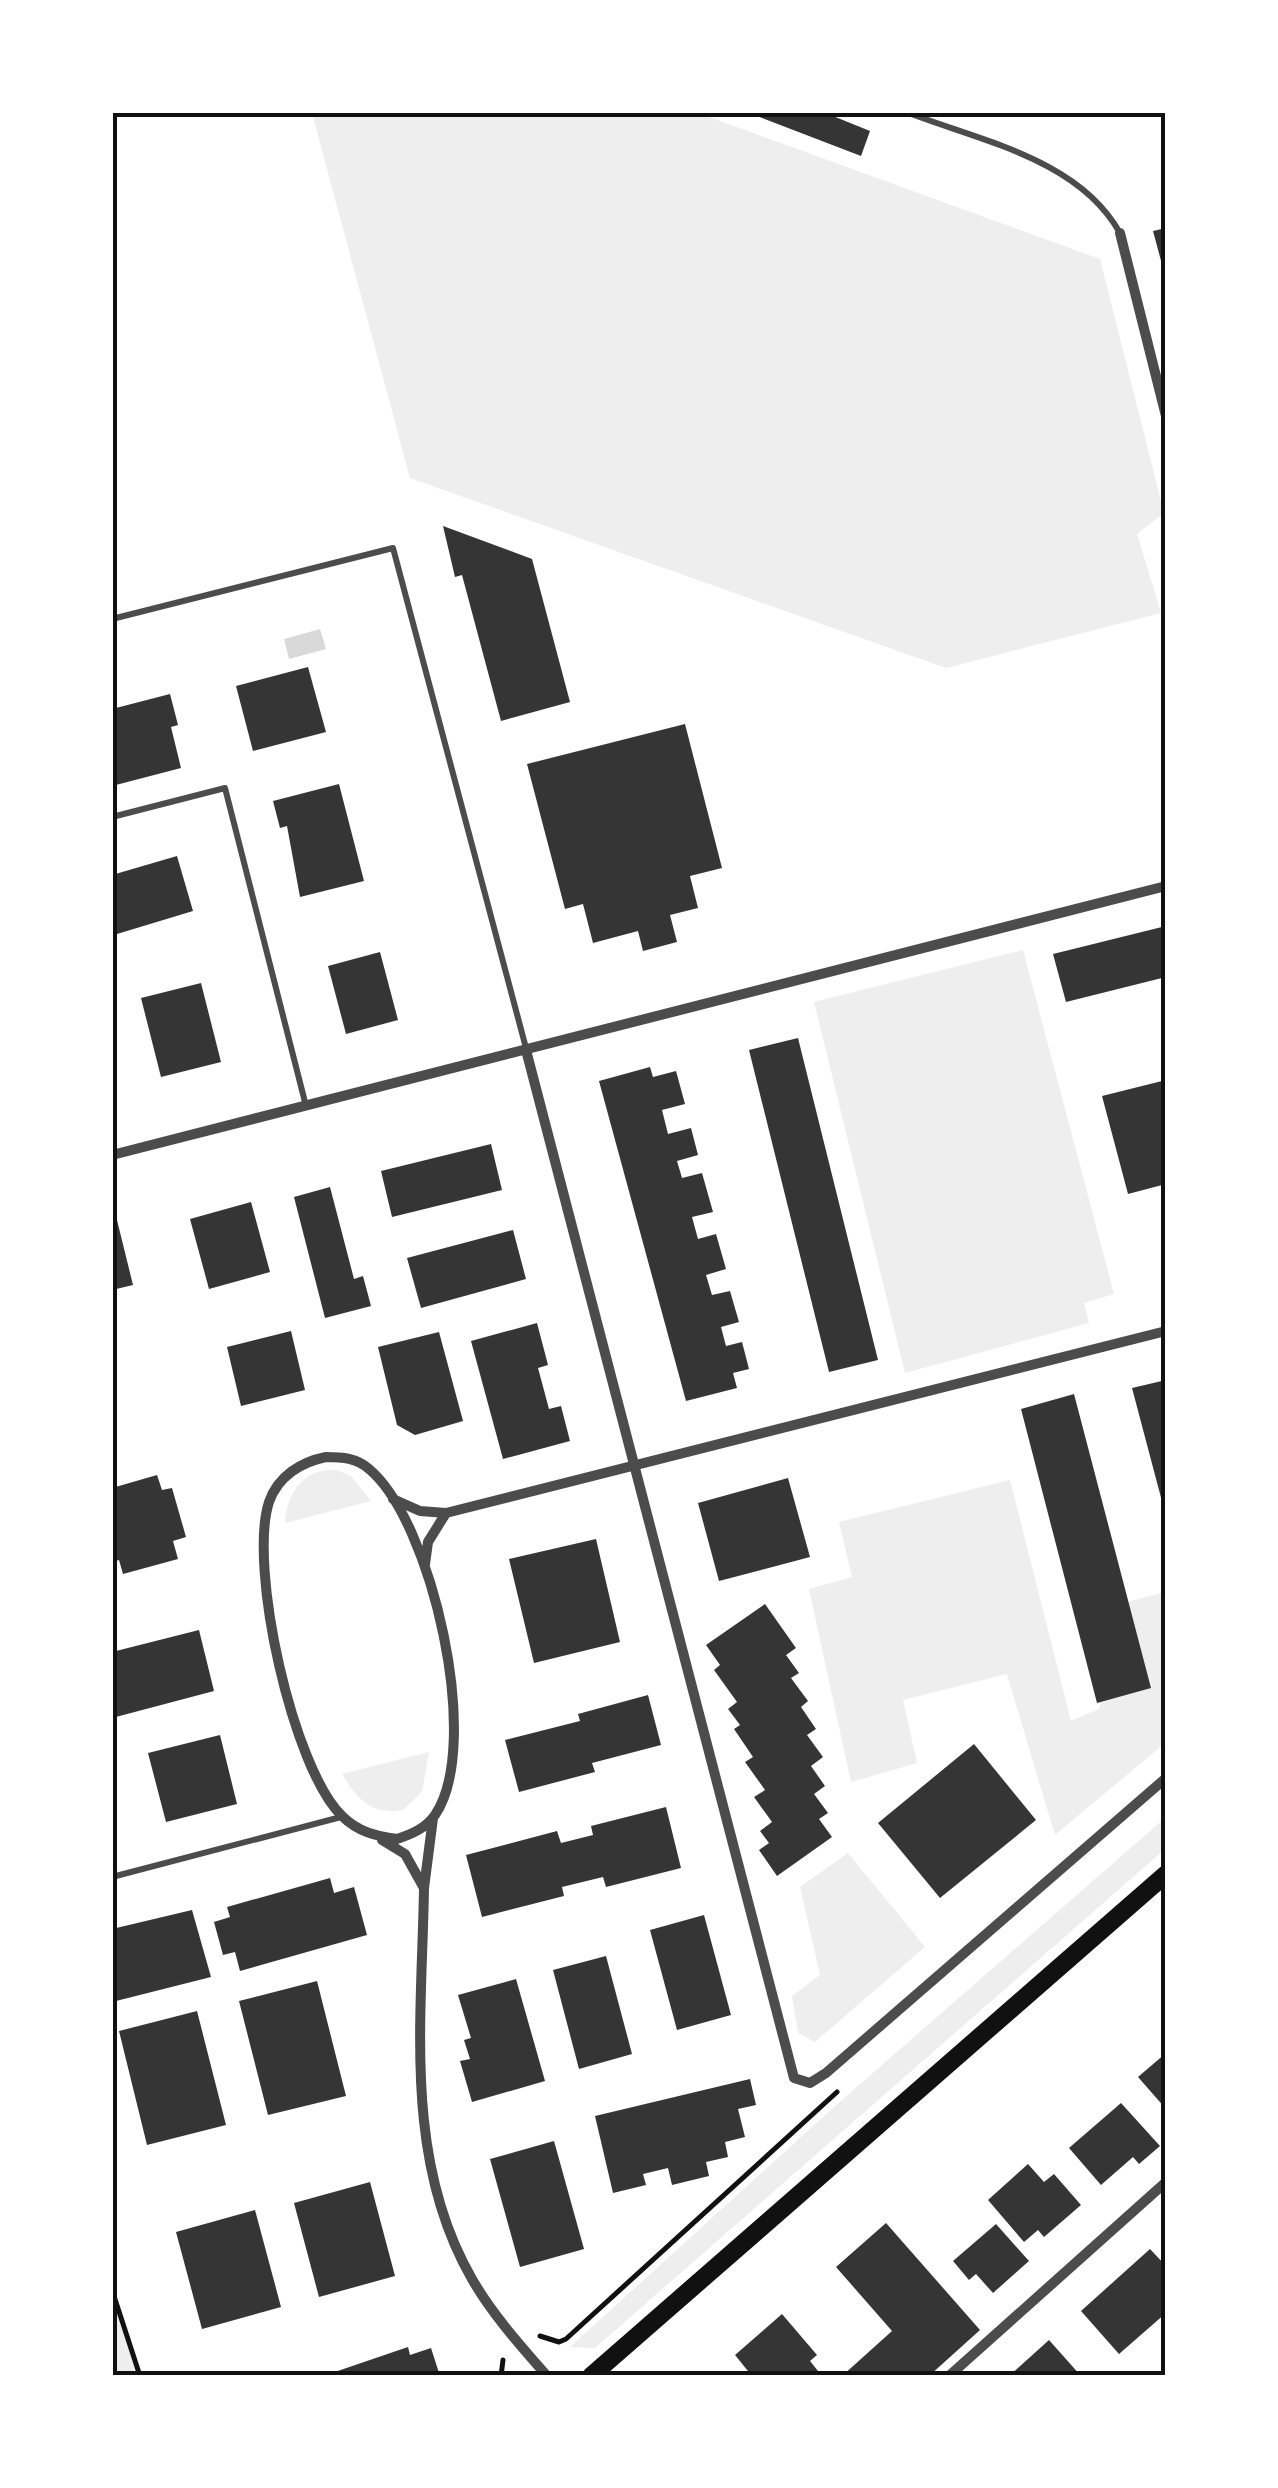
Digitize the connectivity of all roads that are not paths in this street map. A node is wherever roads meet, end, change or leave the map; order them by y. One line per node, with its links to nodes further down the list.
1 (906, 112): 2 (lane)
2 (1120, 233): 3 (street)
3 (1166, 416)
4 (112, 620): 7 (lane)
5 (112, 817): 8 (lane)
6 (1166, 886): 7 (street)
7 (526, 1050): 8 (street); 11 (street)
8 (306, 1106): 9 (street)
9 (112, 1155)
10 (1166, 1331): 11 (street)
11 (636, 1468): 13 (street); 15 (street)
12 (393, 1499): 13 (street); 14 (street); 16 (street)
13 (446, 1513): 14 (street)
14 (425, 1570): 17 (street)
15 (1166, 1778)
16 (342, 1817): 18 (street); 20 (lane)
17 (433, 1818): 18 (street); 21 (street)
18 (372, 1835): 21 (street)
19 (1166, 1874): 24 (main road)
20 (112, 1877)
21 (424, 1888): 23 (street)
22 (1166, 2182): 25 (street)
23 (547, 2376)
24 (591, 2376)
25 (948, 2376)

